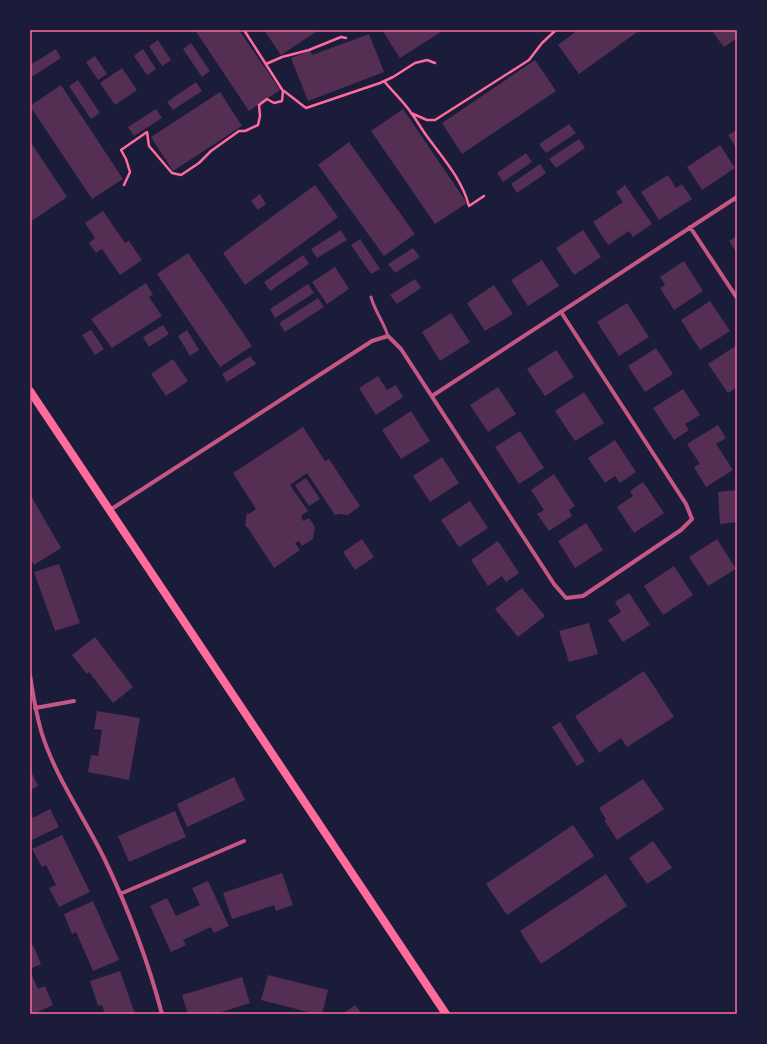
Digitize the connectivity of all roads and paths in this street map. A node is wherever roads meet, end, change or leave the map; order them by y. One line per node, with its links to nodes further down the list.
1 (244, 30): 5 (path)
2 (556, 30): 8 (path)
3 (346, 38): 5 (path)
4 (435, 62): 6 (path)
5 (266, 64): 7 (path)
6 (384, 81): 7 (path); 8 (path)
7 (284, 91): 9 (path)
8 (411, 113): 10 (path)
9 (124, 185)
10 (484, 196)
11 (737, 197): 12 (street)
12 (690, 227): 14 (street); 15 (street)
13 (371, 297): 16 (lane)
14 (737, 298)
15 (561, 312): 18 (street); 18 (street)
16 (388, 336): 18 (street); 19 (street)
17 (30, 391): 19 (main road)
18 (432, 396)
19 (110, 510): 26 (main road)
20 (30, 675): 22 (street)
21 (74, 701): 22 (street)
22 (35, 708): 24 (street)
23 (244, 841): 24 (street)
24 (120, 894): 25 (street)
25 (162, 1014)
26 (446, 1014)

